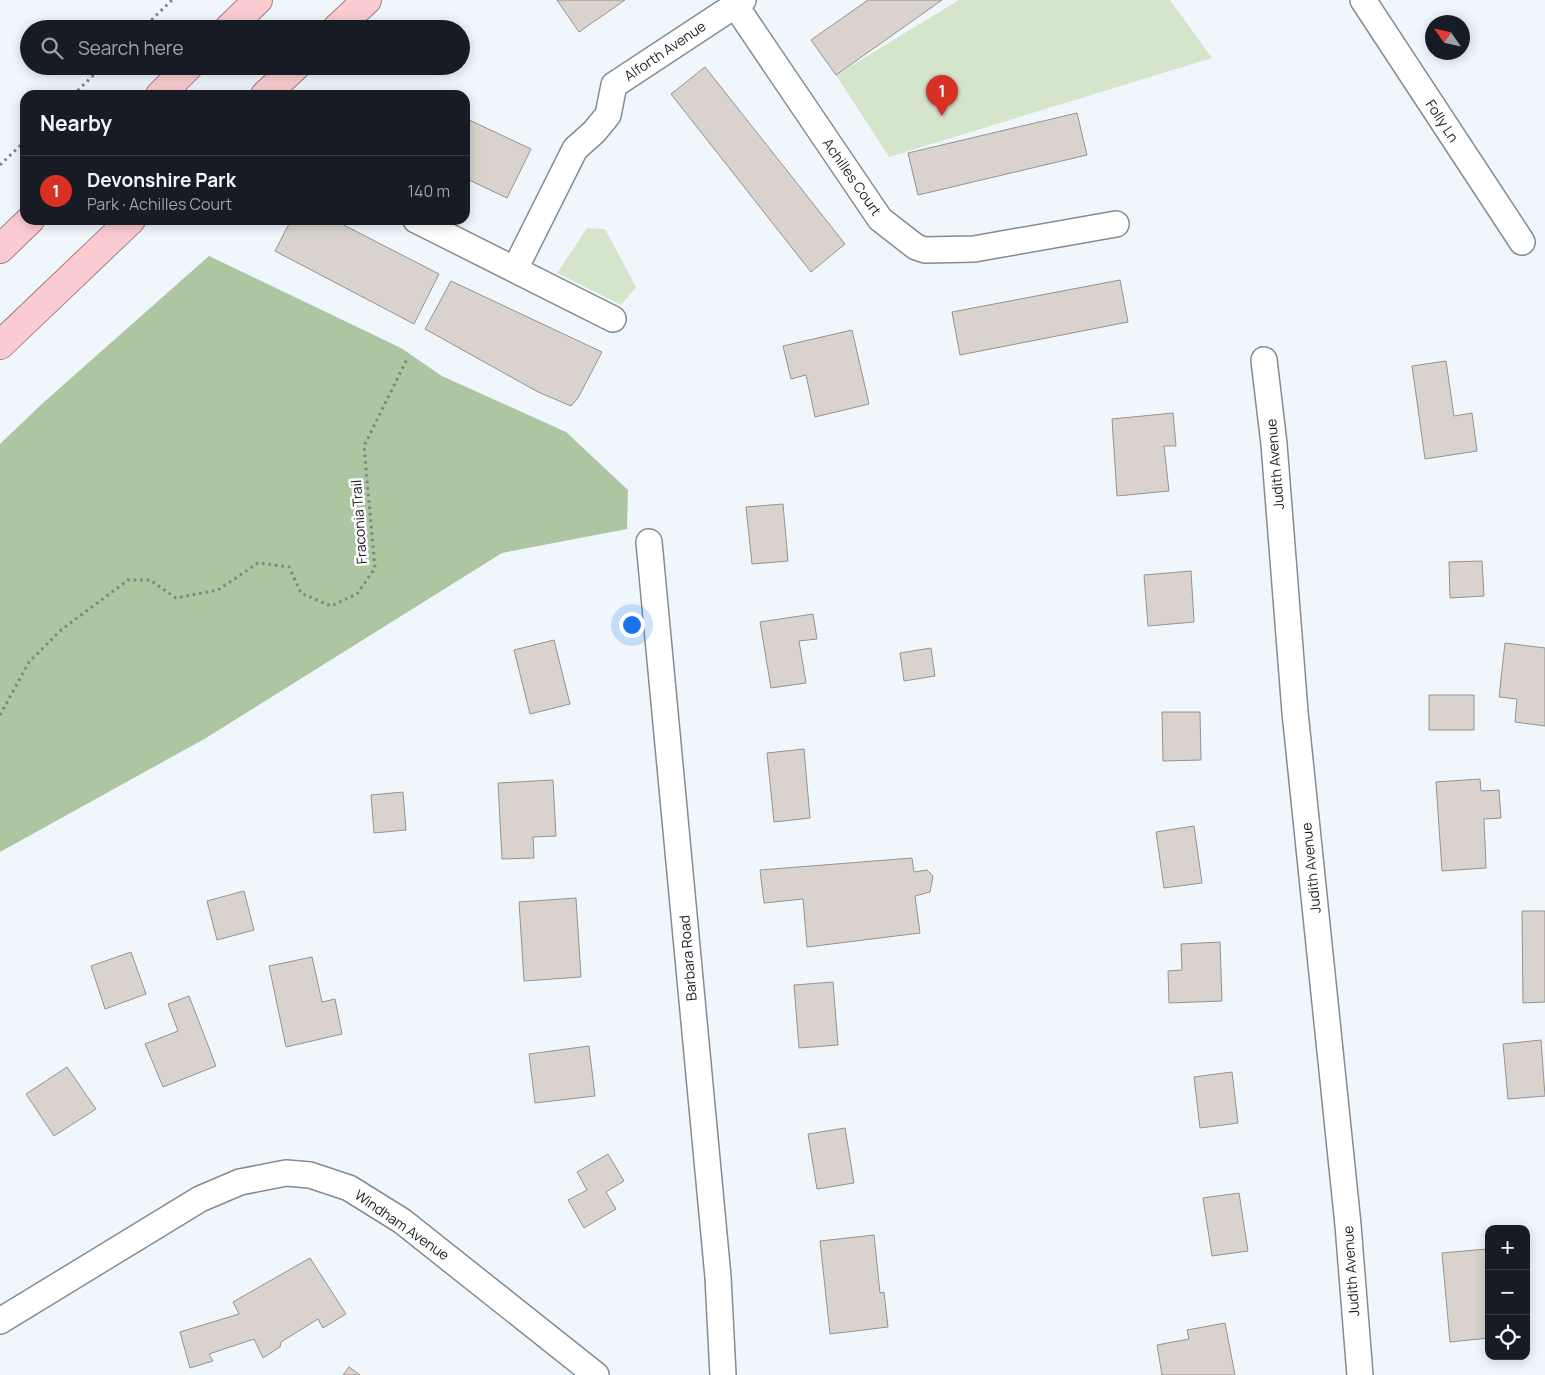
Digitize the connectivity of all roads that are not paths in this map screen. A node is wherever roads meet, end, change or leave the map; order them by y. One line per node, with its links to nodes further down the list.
1 (258, 0): 5 (main road)
2 (367, 0): 6 (main road)
3 (1363, 0): 15 (street, Folly Ln)
4 (739, 3): 11 (street, Achilles Court); 17 (street, Alforth Avenue)
5 (237, 20)
6 (346, 20)
7 (180, 75): 9 (main road)
8 (287, 75): 10 (main road)
9 (165, 90)
10 (271, 90)
11 (1116, 224)
12 (25, 225): 16 (main road)
13 (126, 225): 19 (main road)
14 (426, 225): 17 (street)
15 (1522, 242)
16 (0, 249)
17 (515, 270): 18 (street)
18 (613, 319)
19 (0, 345)
20 (1264, 360): 25 (street, Judith Avenue)
21 (649, 542): 24 (street, Barbara Road)
22 (0, 1321): 23 (street, Windham Avenue)
23 (596, 1375)
24 (723, 1375)
25 (1360, 1375)

